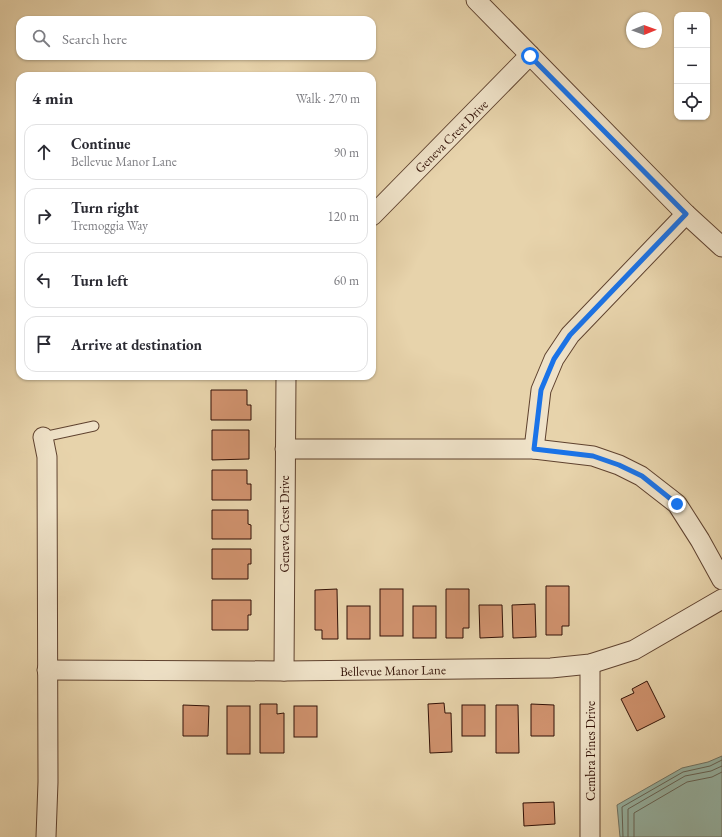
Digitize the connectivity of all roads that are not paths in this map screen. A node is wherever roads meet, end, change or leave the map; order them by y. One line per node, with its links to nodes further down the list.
1 (476, 0): 2 (street)
2 (530, 56): 3 (street, Geneva Crest Drive); 4 (street)
3 (376, 212)
4 (686, 214): 5 (street); 10 (street)
5 (722, 247)
6 (286, 380): 9 (street, Geneva Crest Drive)
7 (94, 426): 8 (lane)
8 (43, 437): 14 (street)
9 (285, 449): 10 (street); 15 (street, Geneva Crest Drive)
10 (534, 449): 11 (street)
11 (722, 580)
12 (722, 600): 13 (street, Bellevue Manor Lane)
13 (590, 664): 15 (street, Bellevue Manor Lane); 17 (street, Cembra Pines Drive)
14 (47, 670): 15 (street, Bellevue Manor Lane); 16 (street)
15 (284, 671)
16 (46, 837)
17 (590, 837)

